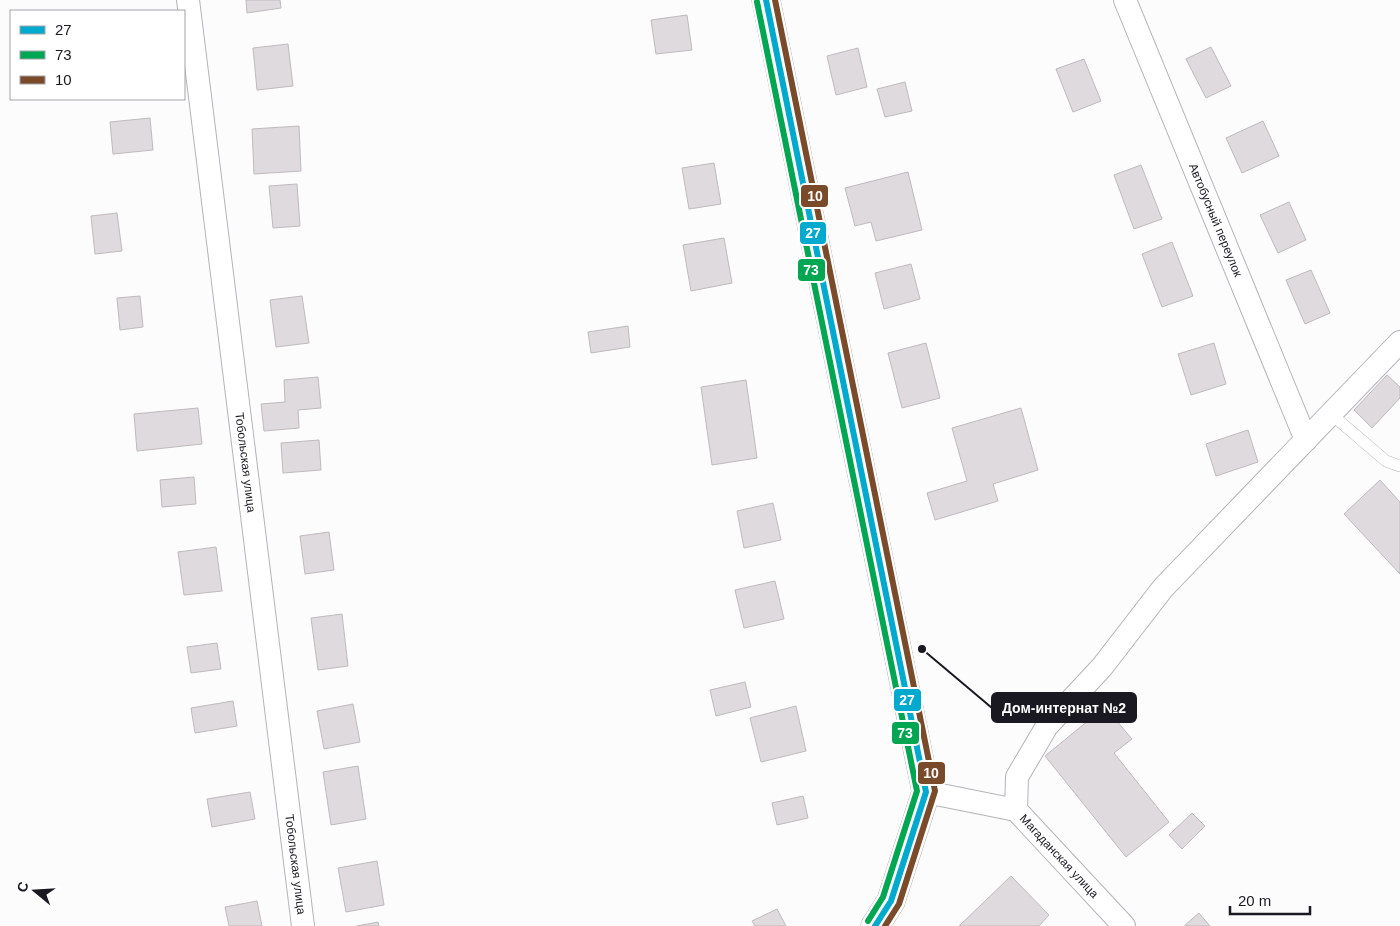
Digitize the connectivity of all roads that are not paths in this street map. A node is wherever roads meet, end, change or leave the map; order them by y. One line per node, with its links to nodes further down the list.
1 (188, 0): 10 (street, Тобольская улица)
2 (766, 0): 8 (street)
3 (1125, 0): 6 (street, Автобусный переулок)
4 (1400, 342): 5 (street)
5 (1331, 414): 6 (street); 7 (lane)
6 (1306, 440): 9 (street)
7 (1400, 466)
8 (926, 792): 9 (street, Магаданская улица); 11 (street)
9 (1016, 810): 12 (street, Магаданская улица)
10 (302, 926)
11 (875, 926)
12 (1124, 926)

